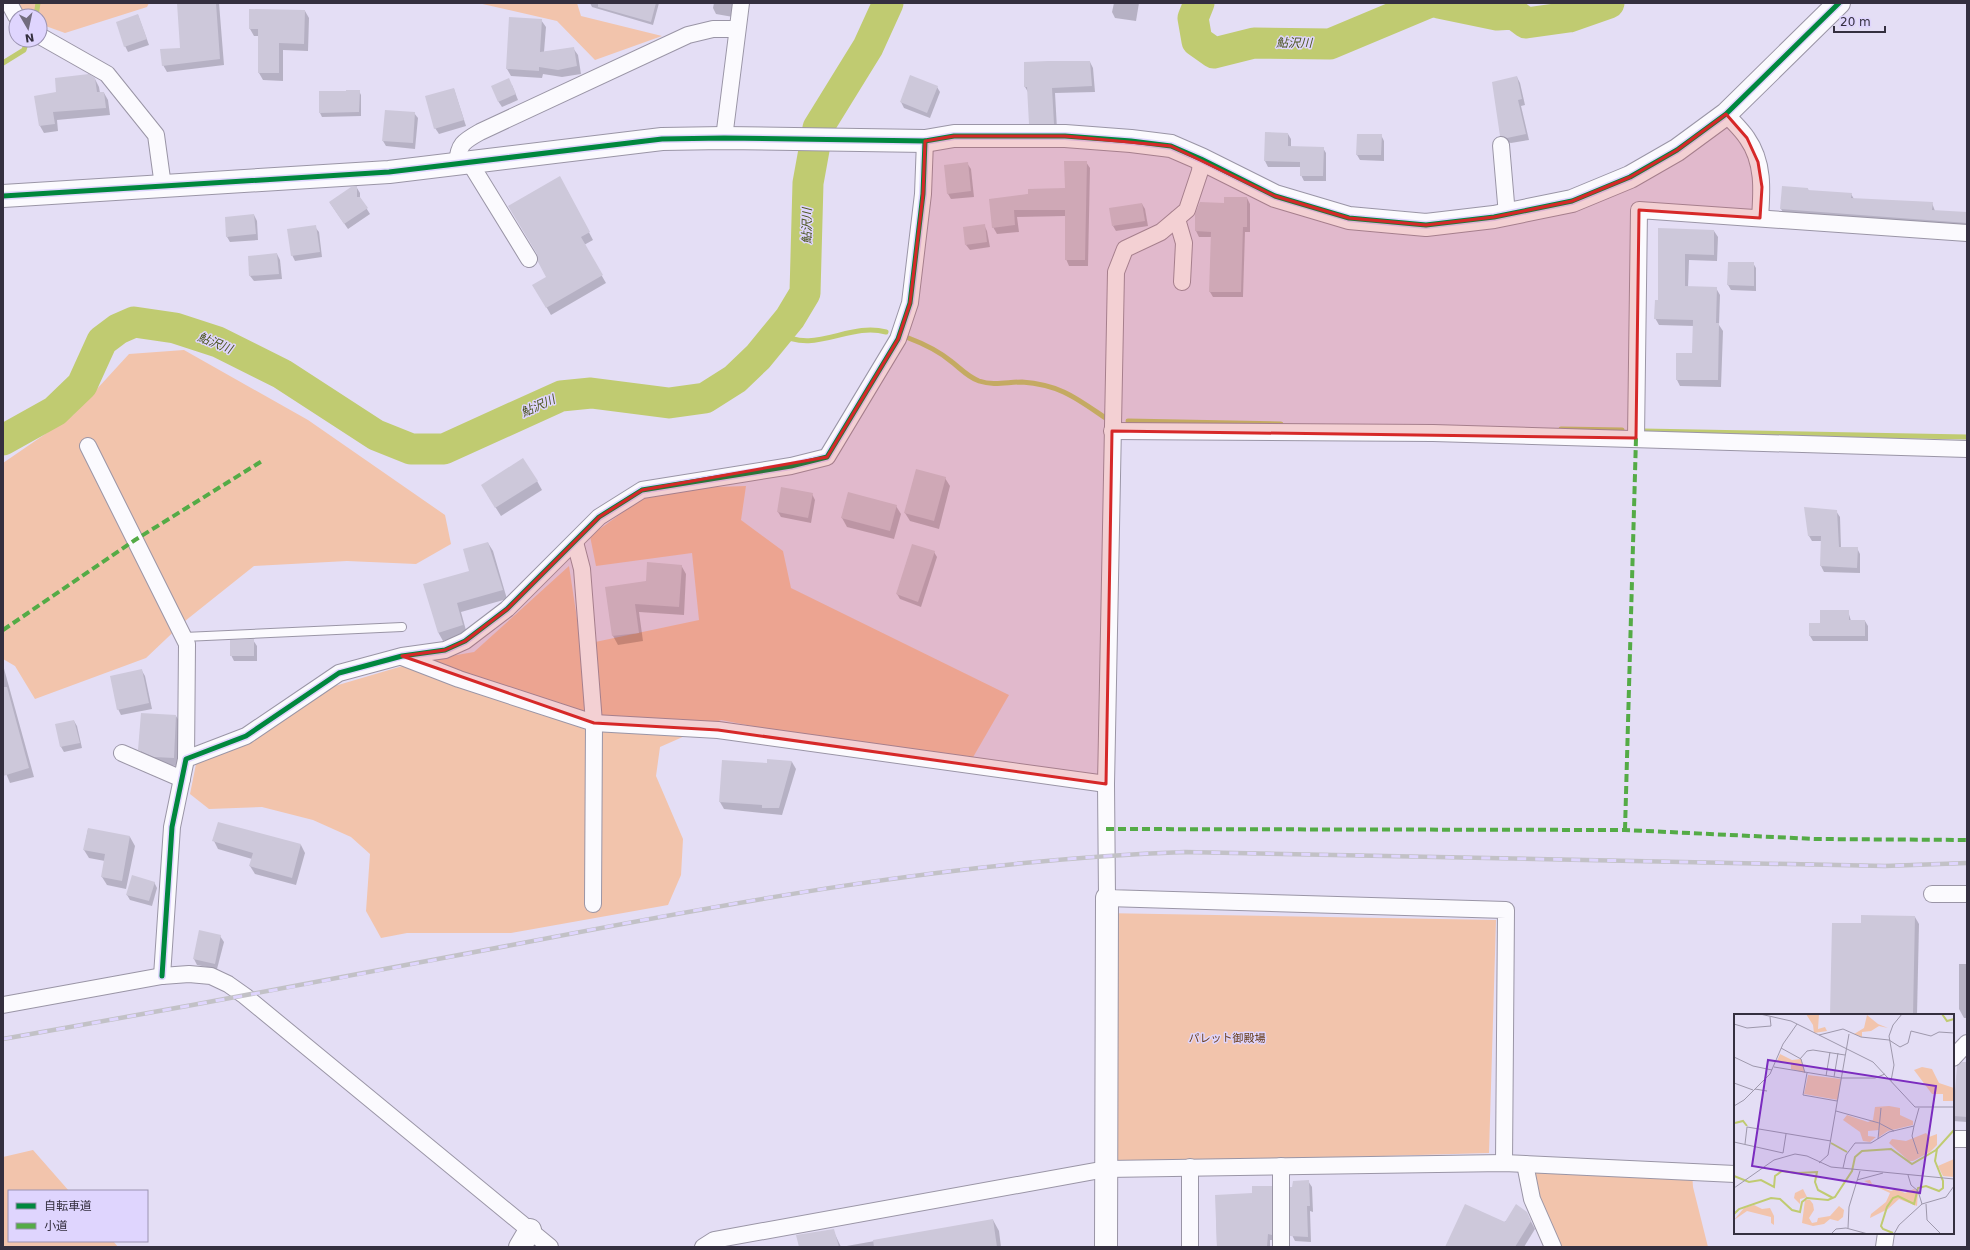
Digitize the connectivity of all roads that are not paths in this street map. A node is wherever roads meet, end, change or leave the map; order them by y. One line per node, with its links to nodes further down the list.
1 (741, 3): 3 (street)
2 (1839, 3): 5 (street)
3 (737, 29): 6 (street); 10 (street)
4 (48, 41): 11 (street)
5 (1726, 114): 13 (street); 14 (street)
6 (724, 138): 7 (street); 10 (street)
7 (925, 141): 9 (street); 23 (street)
8 (1501, 145): 13 (street)
9 (1201, 159): 13 (street); 15 (street)
10 (463, 164): 11 (street); 17 (street)
11 (163, 186): 12 (street)
12 (3, 196)
13 (1507, 215)
14 (1760, 218): 16 (street); 20 (street)
15 (1177, 219): 18 (street); 19 (street)
16 (1967, 233)
17 (529, 259)
18 (1182, 282)
19 (1112, 431): 20 (street); 31 (street)
20 (1636, 438): 22 (street)
21 (88, 446): 25 (street)
22 (1967, 449)
23 (575, 542): 26 (street); 27 (street)
24 (402, 627): 25 (lane)
25 (184, 637): 29 (street)
26 (402, 656): 27 (street); 29 (street)
27 (594, 723): 31 (street); 35 (street)
28 (122, 753): 30 (street)
29 (186, 759): 30 (street)
30 (182, 779): 36 (street)
31 (1106, 784): 34 (street)
32 (1932, 894): 33 (street)
33 (1967, 894)
34 (1107, 898): 42 (street); 46 (street)
35 (593, 904)
36 (162, 976): 37 (street); 49 (street)
37 (3, 1005)
38 (1967, 1043): 39 (street)
39 (1954, 1057)
40 (1954, 1139): 41 (street)
41 (1967, 1139)
42 (1504, 1163): 43 (street); 44 (street)
43 (1525, 1164): 47 (street); 55 (street)
44 (1281, 1166): 45 (street); 54 (street)
45 (1190, 1167): 46 (street); 53 (street)
46 (1106, 1169): 51 (street); 52 (street)
47 (1734, 1174)
48 (1886, 1234): 56 (street)
49 (525, 1238): 50 (street)
50 (550, 1247)
51 (703, 1247)
52 (1106, 1247)
53 (1190, 1247)
54 (1281, 1247)
55 (1553, 1247)
56 (1884, 1247)

